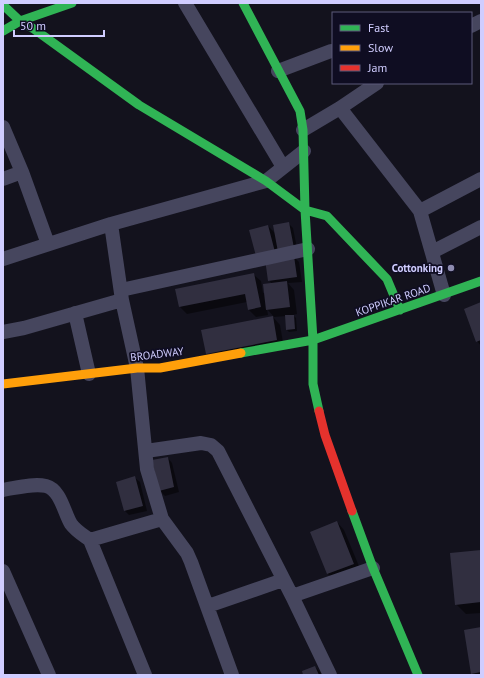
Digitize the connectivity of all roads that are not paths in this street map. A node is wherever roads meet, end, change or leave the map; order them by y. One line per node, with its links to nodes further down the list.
1 (72, 3): 5 (street)
2 (185, 3): 16 (street)
3 (243, 3): 10 (street)
4 (3, 5): 5 (street)
5 (20, 21): 8 (street); 20 (street)
6 (481, 21): 7 (street)
7 (472, 26)
8 (3, 31)
9 (331, 51): 10 (street)
10 (278, 71): 14 (street)
11 (376, 84): 12 (street)
12 (340, 108): 14 (street); 22 (street)
13 (3, 127): 17 (street)
14 (304, 130): 15 (street)
15 (304, 151): 16 (street); 21 (street)
16 (283, 167): 20 (street)
17 (22, 172): 18 (street); 25 (street)
18 (3, 179)
19 (481, 179): 22 (street)
20 (266, 181): 21 (street); 23 (street)
21 (305, 210): 26 (street); 32 (street)
22 (420, 211): 27 (street)
23 (111, 224): 25 (street); 30 (street)
24 (481, 227): 27 (street)
25 (48, 244): 28 (street)
26 (308, 249): 30 (street); 35 (street)
27 (432, 252): 31 (street)
28 (3, 259)
29 (481, 281): 31 (street, KOPPIKAR ROAD)
30 (121, 295): 33 (street); 36 (street)
31 (444, 295): 32 (street, KOPPIKAR ROAD)
32 (400, 310): 35 (street, KOPPIKAR ROAD)
33 (75, 313): 34 (street); 37 (street)
34 (3, 332)
35 (313, 340): 36 (street, BROADWAY); 43 (street)
36 (137, 368): 37 (street, BROADWAY); 39 (street)
37 (89, 374): 38 (street, BROADWAY)
38 (3, 384)
39 (146, 452): 41 (street); 45 (street)
40 (3, 490): 42 (street)
41 (162, 519): 42 (street); 47 (street)
42 (90, 540): 49 (street)
43 (373, 568): 46 (street); 52 (street)
44 (3, 571): 48 (street)
45 (283, 580): 46 (street); 47 (street)
46 (292, 596): 51 (street)
47 (208, 606): 50 (street)
48 (49, 675)
49 (145, 675)
50 (232, 675)
51 (330, 675)
52 (418, 675)

